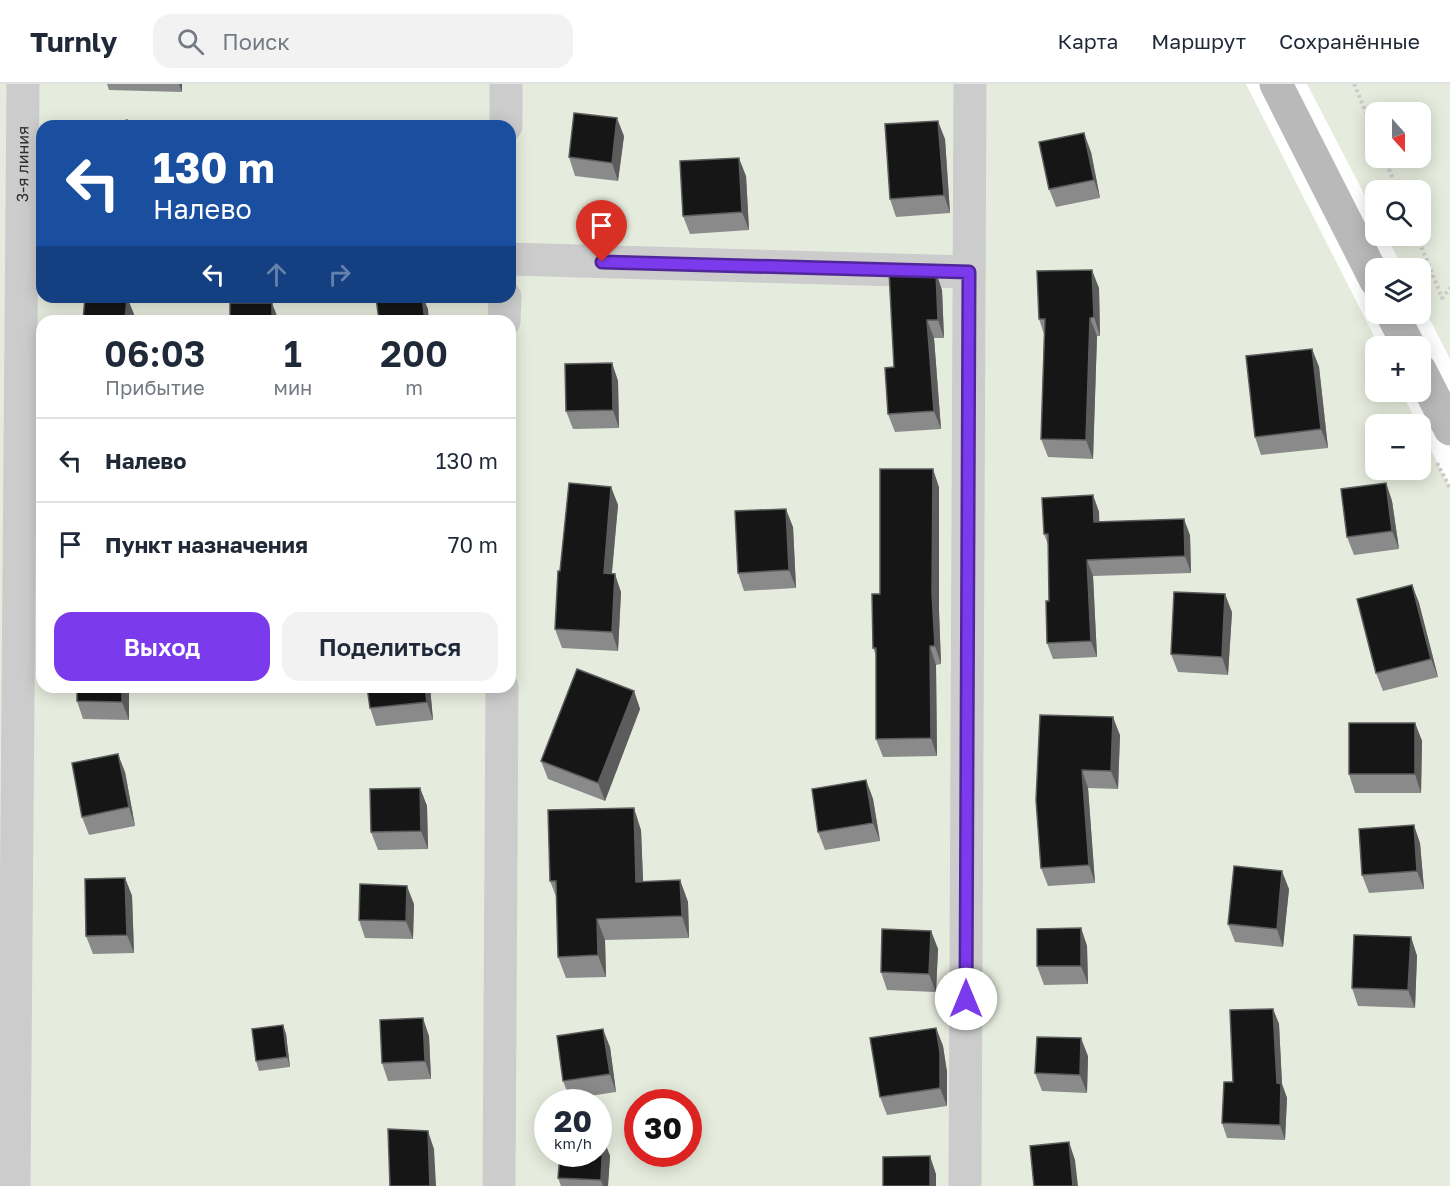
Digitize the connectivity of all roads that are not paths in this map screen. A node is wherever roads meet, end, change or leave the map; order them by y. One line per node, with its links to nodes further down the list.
1 (23, 84): 6 (street, 3-я линия)
2 (506, 84): 5 (street)
3 (970, 84): 9 (street)
4 (1276, 84): 8 (main road)
5 (506, 120)
6 (21, 245): 13 (street, 3-я линия)
7 (516, 259): 9 (street)
8 (1365, 259)
9 (969, 272): 15 (street)
10 (1431, 392): 11 (main road)
11 (1450, 429)
12 (502, 693): 14 (street)
13 (14, 1186)
14 (499, 1186)
15 (965, 1186)

